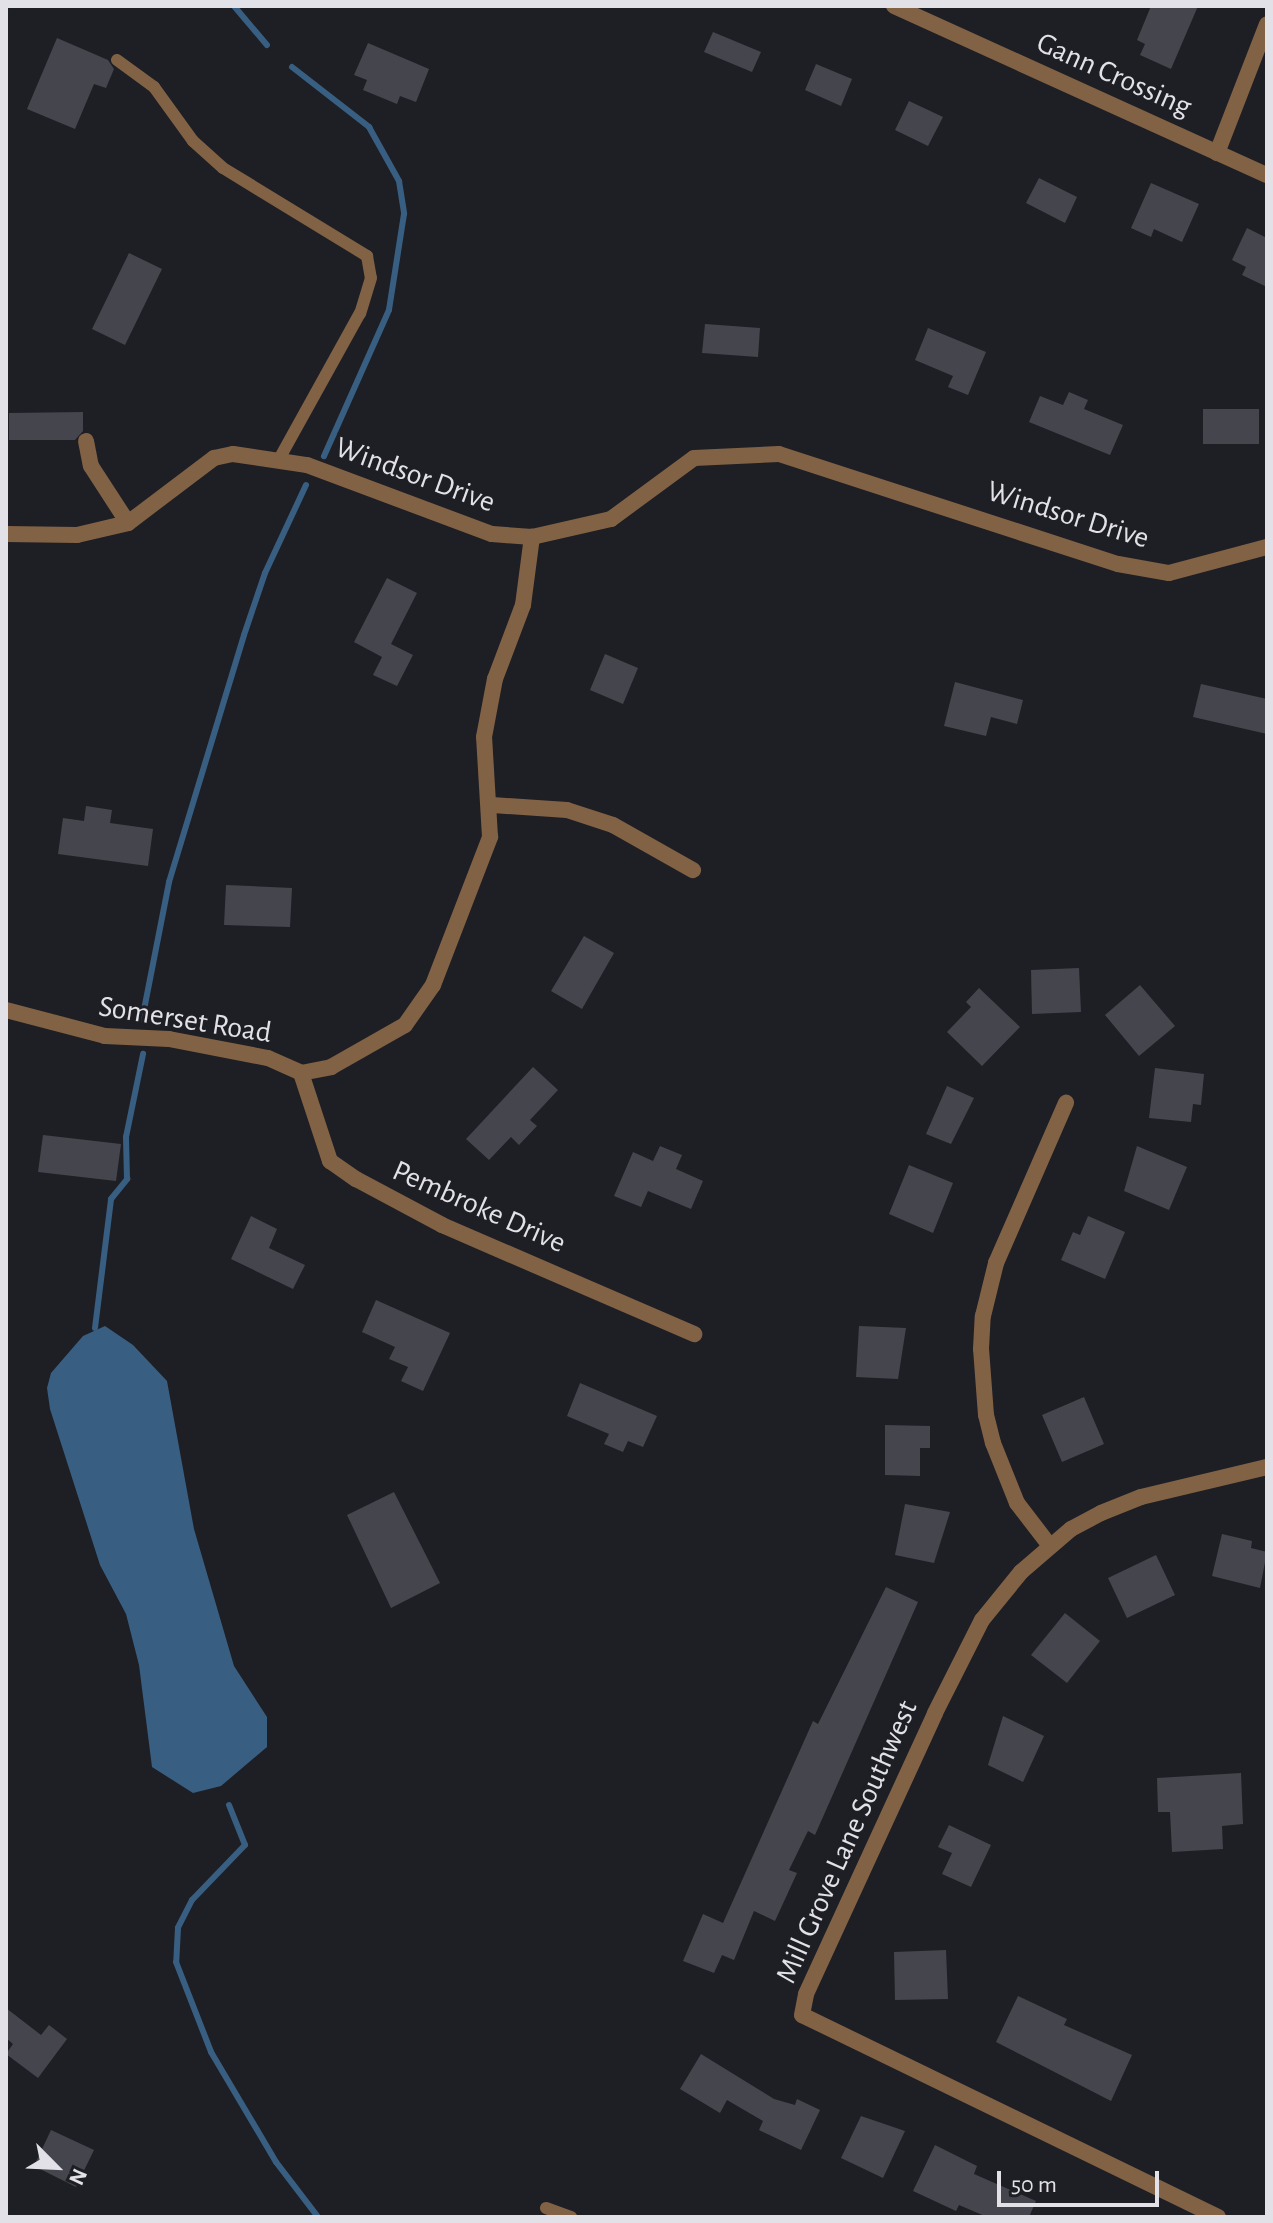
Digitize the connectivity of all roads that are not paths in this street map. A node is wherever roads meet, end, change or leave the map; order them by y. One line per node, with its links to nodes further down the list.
1 (894, 6): 4 (street, Gann Crossing)
2 (1267, 24): 4 (street)
3 (117, 60): 7 (lane)
4 (1217, 153): 5 (street, Gann Crossing)
5 (1267, 175)
6 (86, 441): 8 (street)
7 (279, 459): 8 (street, Windsor Drive); 10 (street, Windsor Drive)
8 (128, 523): 9 (street, Windsor Drive)
9 (6, 534)
10 (532, 537): 11 (street, Windsor Drive); 12 (street, Somerset Road)
11 (1267, 547)
12 (492, 805): 13 (street); 15 (street, Somerset Road)
13 (693, 870)
14 (6, 1010): 15 (street, Somerset Road)
15 (301, 1073): 17 (street, Pembroke Drive)
16 (1066, 1103): 19 (street)
17 (694, 1334)
18 (1267, 1467): 19 (street, Mill Grove Lane Southwest)
19 (1050, 1546): 22 (street, Mill Grove Lane Southwest)
20 (546, 2208): 21 (lane)
21 (571, 2217)
22 (1218, 2217)

